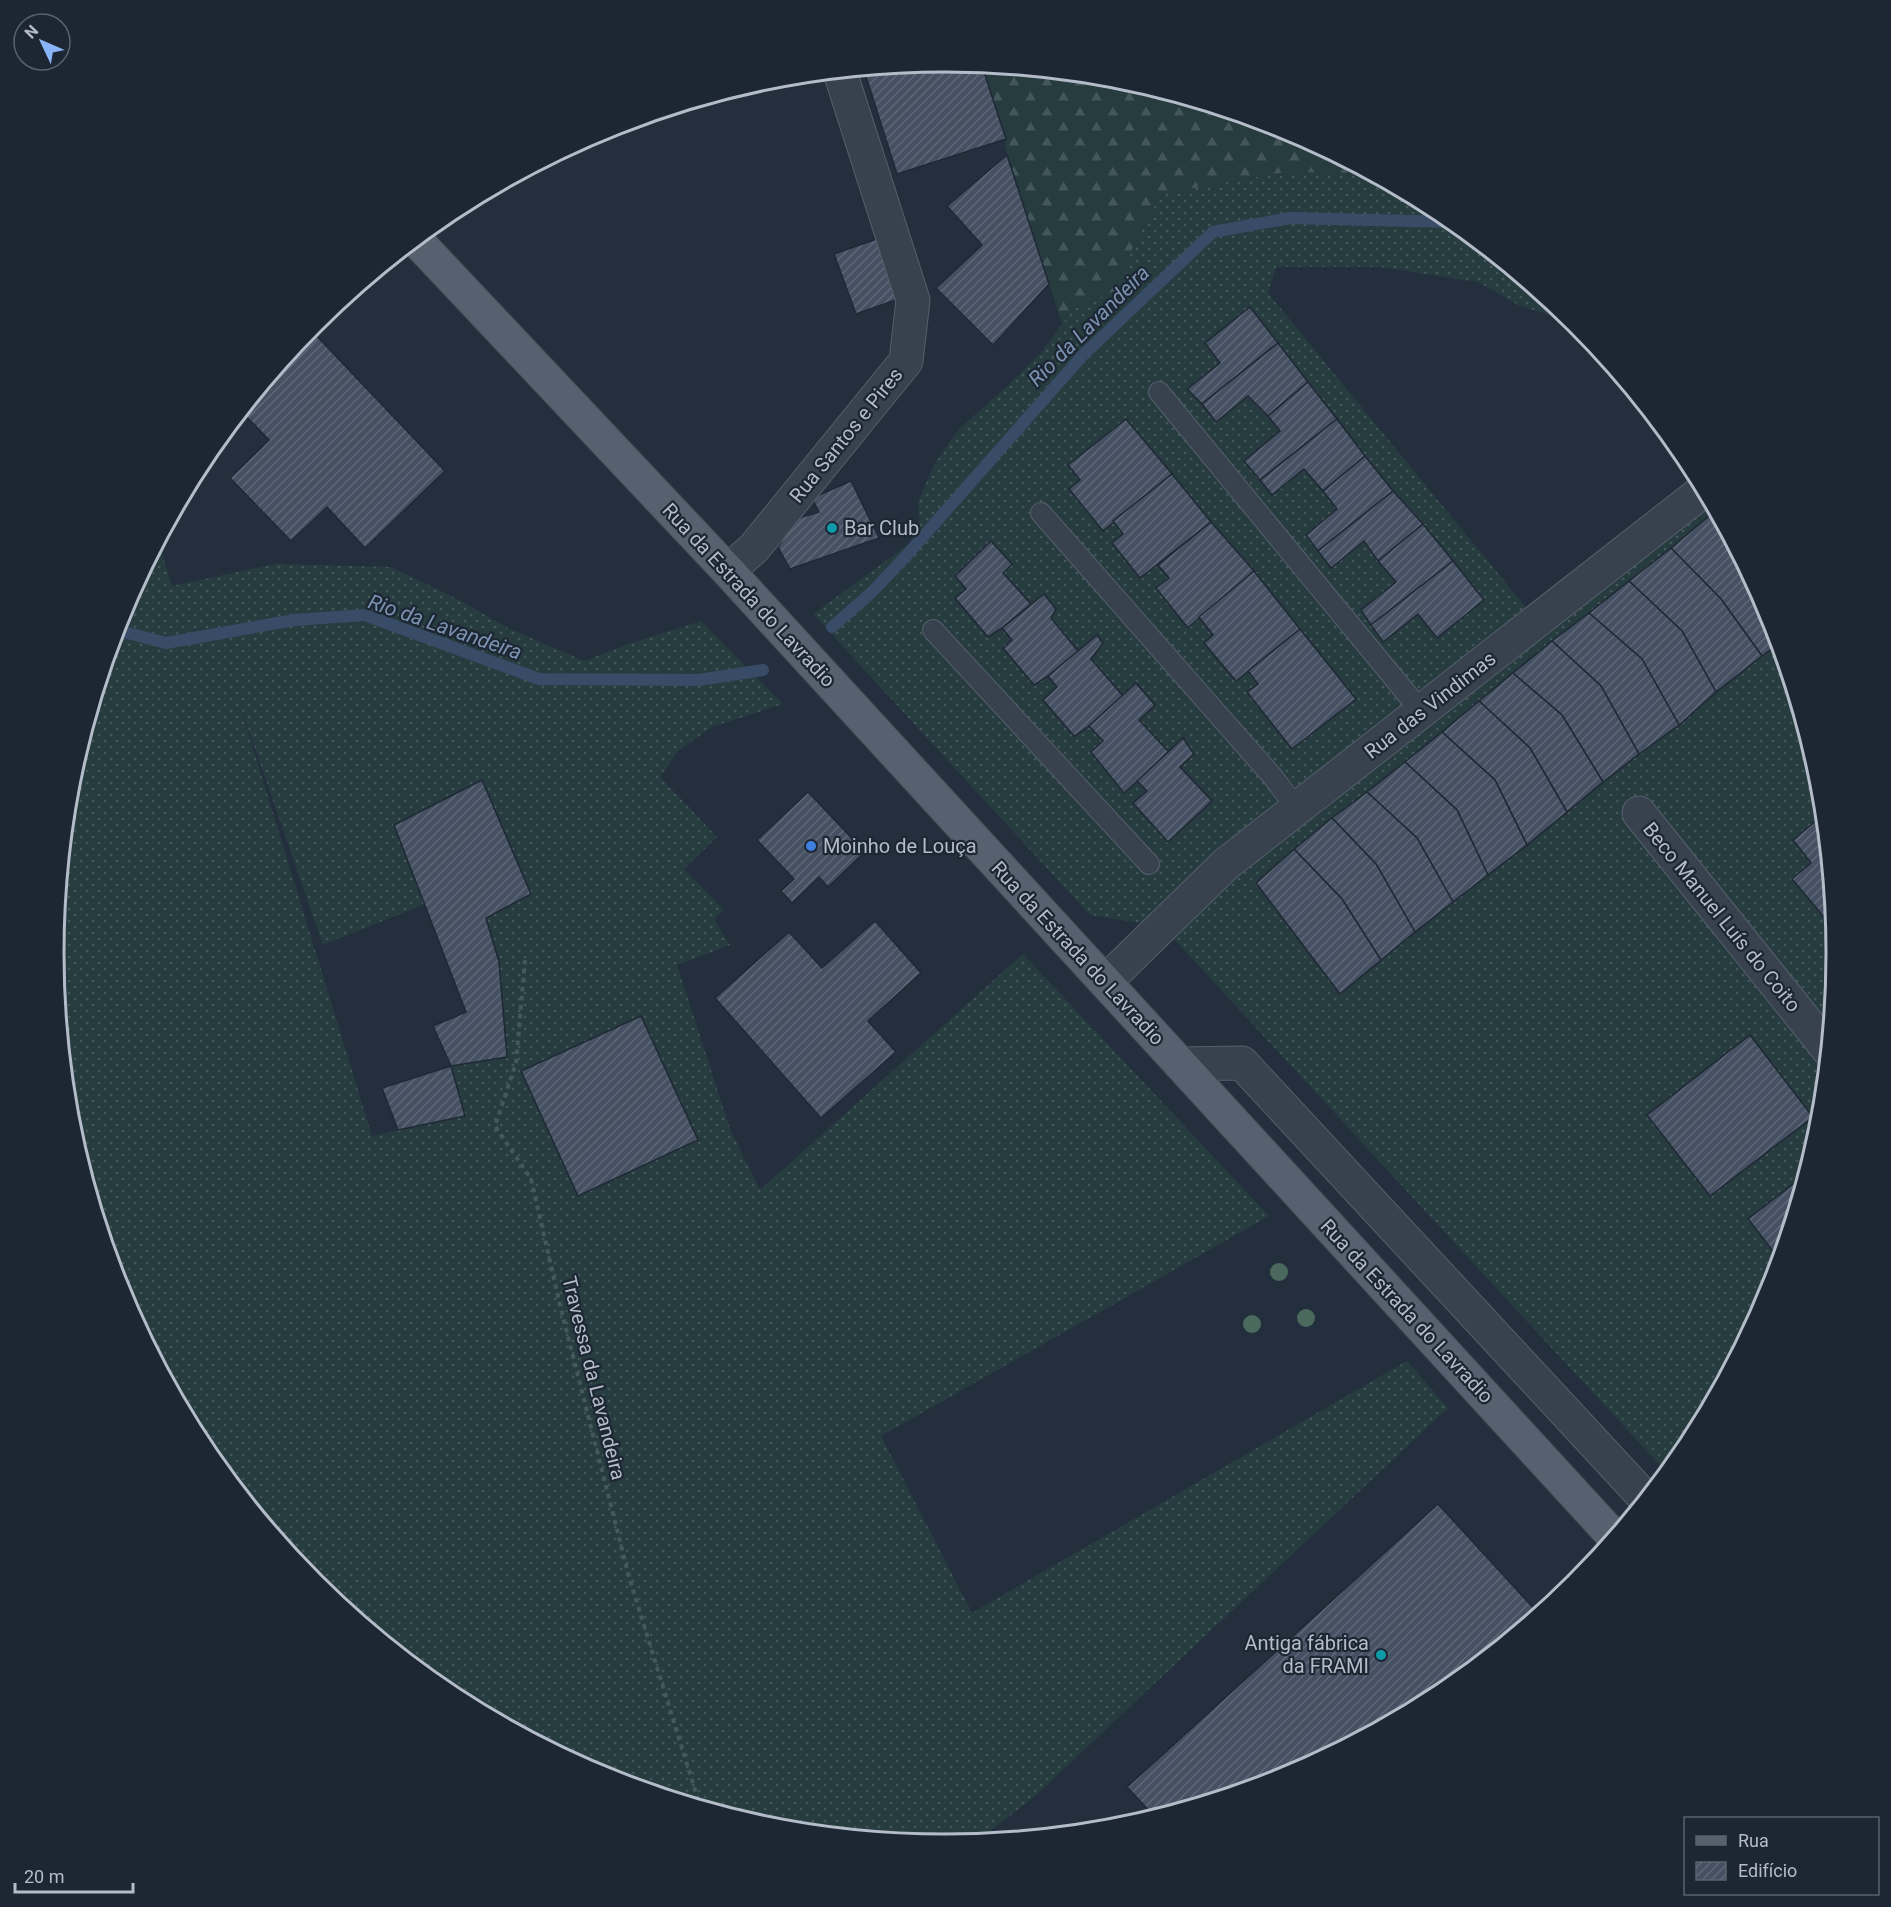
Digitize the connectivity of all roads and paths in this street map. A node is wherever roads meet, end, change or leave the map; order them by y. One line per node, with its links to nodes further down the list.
1 (842, 79): 6 (street, Rua Santos e Pires)
2 (422, 245): 6 (main road, Rua da Estrada do Lavradio)
3 (1160, 392): 8 (lane)
4 (1697, 495): 8 (street, Rua das Vindimas)
5 (1041, 513): 9 (lane)
6 (728, 571): 13 (main road, Rua da Estrada do Lavradio)
7 (933, 630): 11 (lane)
8 (1421, 711): 9 (street, Rua das Vindimas)
9 (1297, 809): 13 (street, Rua das Vindimas)
10 (1639, 813): 14 (street, Beco Manuel Luís do Coito)
11 (1149, 864)
12 (525, 960): 18 (path, Travessa da Lavandeira)
13 (1104, 982): 15 (main road, Rua da Estrada do Lavradio)
14 (1822, 1041)
15 (1180, 1064): 16 (street); 17 (main road, Rua da Estrada do Lavradio)
16 (1641, 1494)
17 (1610, 1532)
18 (698, 1798)

